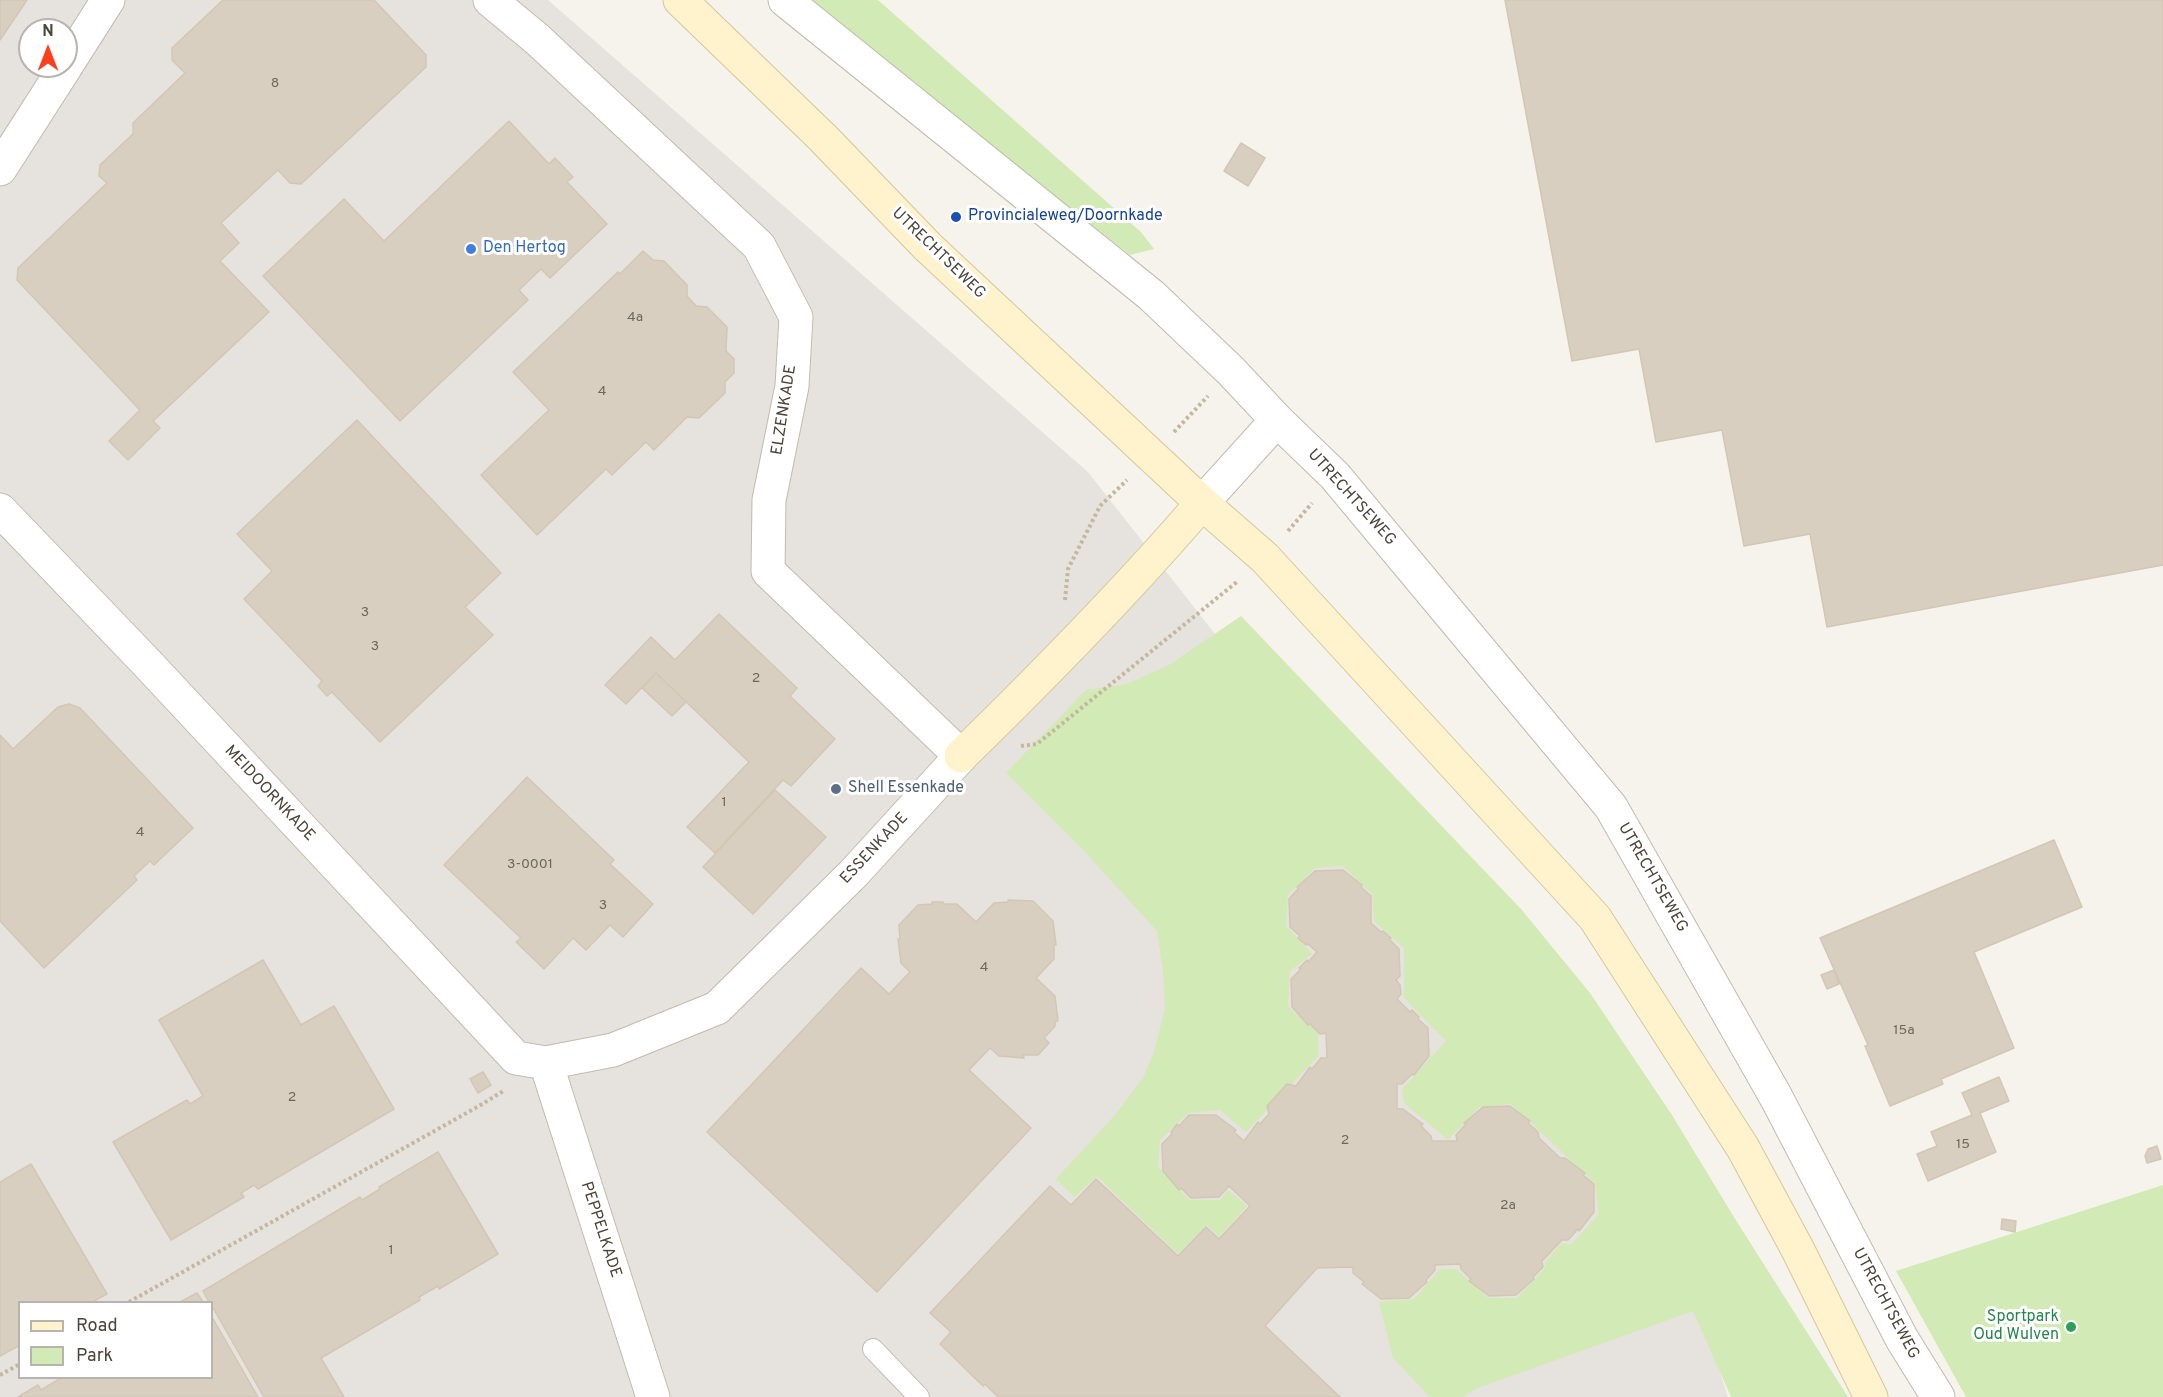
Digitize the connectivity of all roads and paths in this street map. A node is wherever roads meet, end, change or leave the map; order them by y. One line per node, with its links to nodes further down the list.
1 (108, 0): 5 (street)
2 (490, 0): 17 (street, ELZENKADE)
3 (680, 0): 10 (main road, UTRECHTSEWEG)
4 (785, 0): 8 (street, UTRECHTSEWEG)
5 (78, 47)
6 (58, 78): 7 (street)
7 (0, 169)
8 (1231, 371): 9 (street, UTRECHTSEWEG); 10 (path)
9 (1277, 420): 11 (street, UTRECHTSEWEG); 12 (street)
10 (1152, 455): 12 (main road, UTRECHTSEWEG); 15 (path)
11 (1335, 476): 14 (path); 26 (street, UTRECHTSEWEG)
12 (1202, 503): 14 (main road, UTRECHTSEWEG); 17 (main road, ESSENKADE)
13 (0, 510): 18 (street, MEIDOORNKADE)
14 (1265, 558): 16 (path); 25 (main road, UTRECHTSEWEG)
15 (1065, 603)
16 (1015, 747)
17 (961, 756): 18 (street, ESSENKADE)
18 (546, 1064): 19 (path); 23 (street, PEPPELKADE)
19 (131, 1301)
20 (873, 1349): 24 (lane)
21 (18, 1365): 22 (path)
22 (0, 1375)
23 (653, 1397)
24 (919, 1397)
25 (1871, 1397)
26 (1938, 1397)

